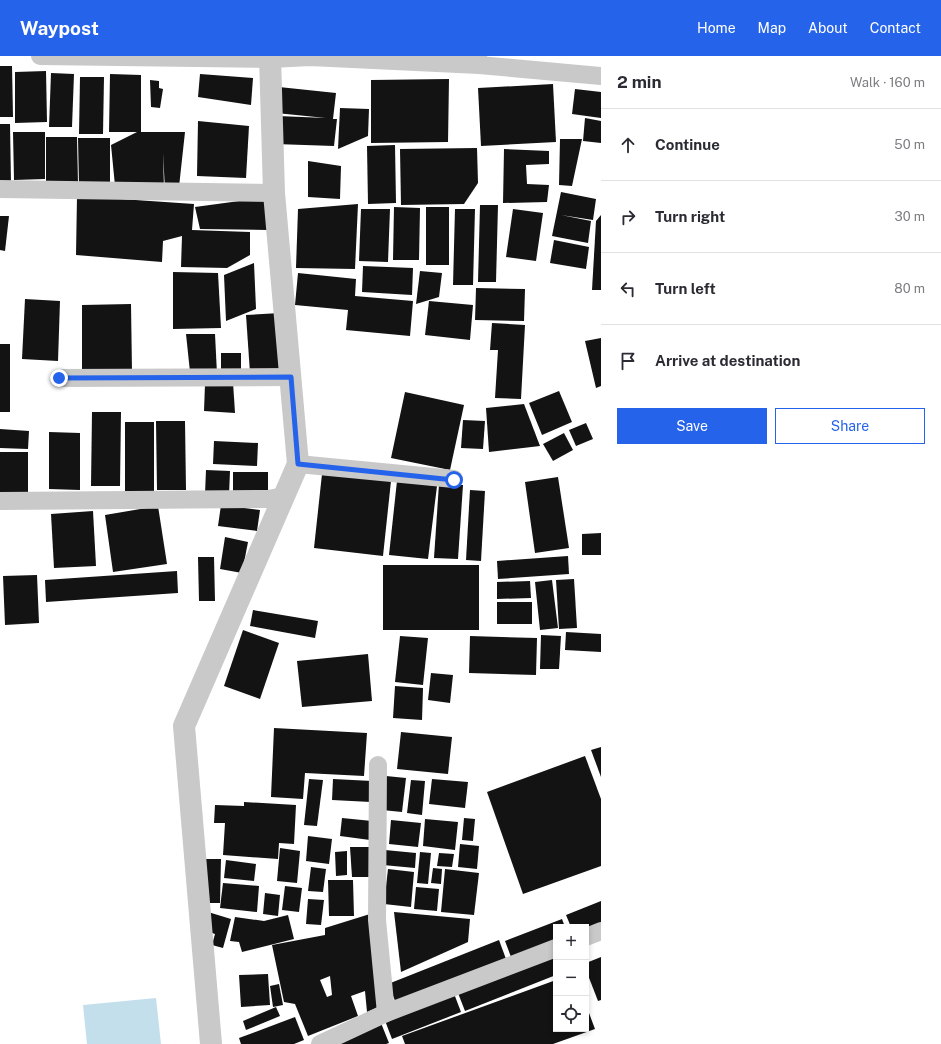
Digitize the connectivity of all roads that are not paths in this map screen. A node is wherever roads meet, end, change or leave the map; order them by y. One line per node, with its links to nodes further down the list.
1 (40, 56): 2 (street)
2 (76, 56): 3 (street)
3 (132, 57): 4 (street)
4 (270, 58): 5 (street); 8 (street)
5 (478, 60): 6 (street)
6 (601, 76)
7 (0, 189): 8 (street)
8 (274, 193): 9 (street)
9 (291, 377): 10 (street); 11 (street)
10 (59, 378)
11 (298, 464): 12 (street); 13 (street)
12 (454, 480)
13 (284, 496): 14 (street); 20 (street)
14 (0, 500)
15 (378, 765): 19 (street)
16 (601, 931): 17 (street)
17 (589, 936)
18 (553, 949): 19 (street)
19 (386, 1013): 21 (street)
20 (211, 1044)
21 (320, 1044)

